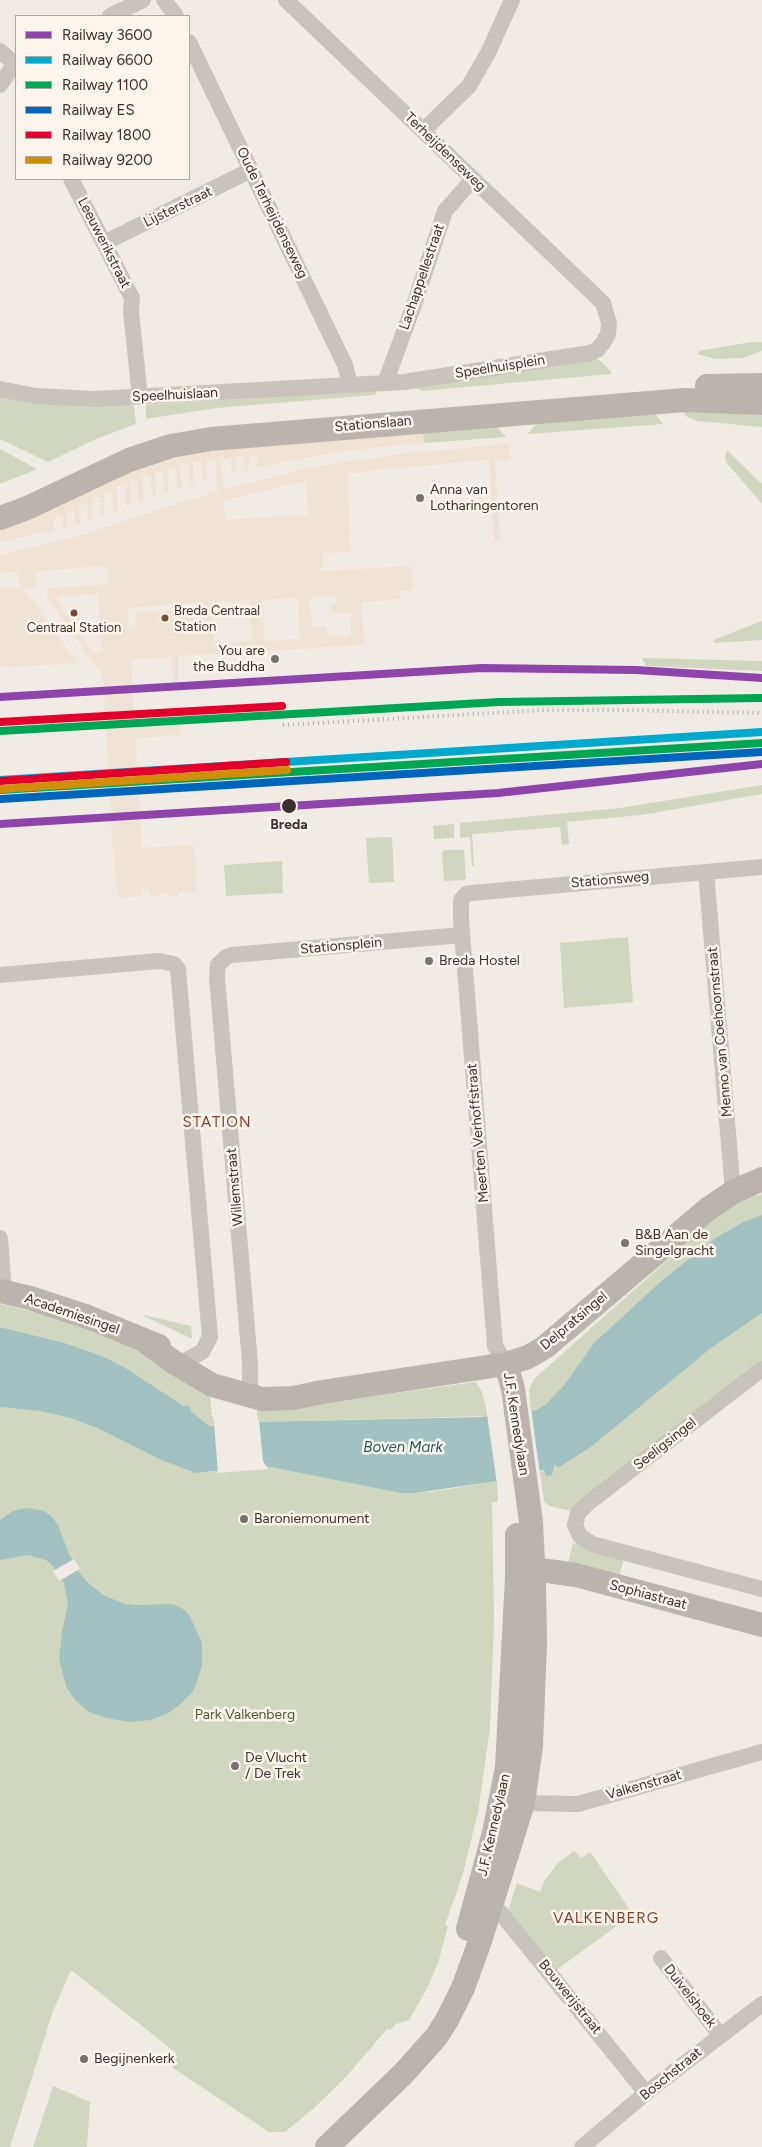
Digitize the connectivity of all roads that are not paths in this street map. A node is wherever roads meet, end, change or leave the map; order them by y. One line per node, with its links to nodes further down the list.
1 (143, 0): 5 (street)
2 (164, 0): 6 (street)
3 (286, 0): 12 (street, Terheijdenseweg)
4 (512, 0): 12 (street)
5 (112, 15)
6 (175, 15)
7 (190, 44): 13 (street, Oude Terheijdenseweg)
8 (0, 51): 9 (street)
9 (15, 62)
10 (15, 64): 11 (street)
11 (0, 85)
12 (423, 131): 14 (street, Terheijdenseweg)
13 (251, 170): 16 (street, Lijsterstraat); 19 (street, Oude Terheijdenseweg)
14 (473, 179): 17 (street, Terheijdenseweg); 18 (street, Lachappellestraat)
15 (72, 180): 16 (street, Leeuwerikstraat)
16 (104, 242): 22 (street, Leeuwerikstraat)
17 (603, 303): 18 (street, Speelhuisplein)
18 (384, 383): 19 (street, Speelhuisplein)
19 (350, 385): 22 (street, Speelhuislaan)
20 (762, 385): 24 (street, Stationslaan)
21 (0, 389): 22 (street, Speelhuislaan)
22 (140, 397)
23 (762, 403): 25 (street, Stationslaan)
24 (0, 506)
25 (0, 518)
26 (762, 867): 27 (street, Stationsweg)
27 (706, 872): 28 (street, Stationsweg); 33 (street, Menno van Coehoornstraat)
28 (461, 900): 29 (street, Meerten Verhoffstraat)
29 (462, 935): 30 (street, Stationsplein); 38 (street, Meerten Verhoffstraat)
30 (221, 960): 40 (street, Willemstraat)
31 (0, 975): 37 (street)
32 (762, 1179): 33 (street, Delpratsingel)
33 (733, 1192): 38 (street, Delpratsingel)
34 (0, 1238): 35 (street)
35 (2, 1292): 36 (street, Academiesingel)
36 (143, 1340): 37 (street, Academiesingel); 40 (street, Academiesingel)
37 (188, 1359): 40 (street, Academiesingel)
38 (506, 1364): 40 (street, Delpratsingel); 41 (street, J.F. Kennedylaan)
39 (762, 1369): 43 (street, Seeligsingel)
40 (239, 1386)
41 (520, 1485): 42 (street, J.F. Kennedylaan); 46 (street, J.F. Kennedylaan)
42 (534, 1569): 44 (street, Sophiastraat); 46 (street, J.F. Kennedylaan)
43 (762, 1589)
44 (762, 1625)
45 (762, 1752): 46 (street, Valkenstraat)
46 (512, 1801): 47 (street, J.F. Kennedylaan); 52 (street, J.F. Kennedylaan)
47 (492, 1902): 51 (street, Bouwerijstraat); 53 (street, J.F. Kennedylaan)
48 (661, 1958): 50 (street, Duivelshoek)
49 (762, 2004): 50 (street, Boschstraat)
50 (720, 2035): 51 (street, Boschstraat)
51 (646, 2093): 54 (street, Boschstraat)
52 (310, 2147)
53 (327, 2147)
54 (582, 2147)

